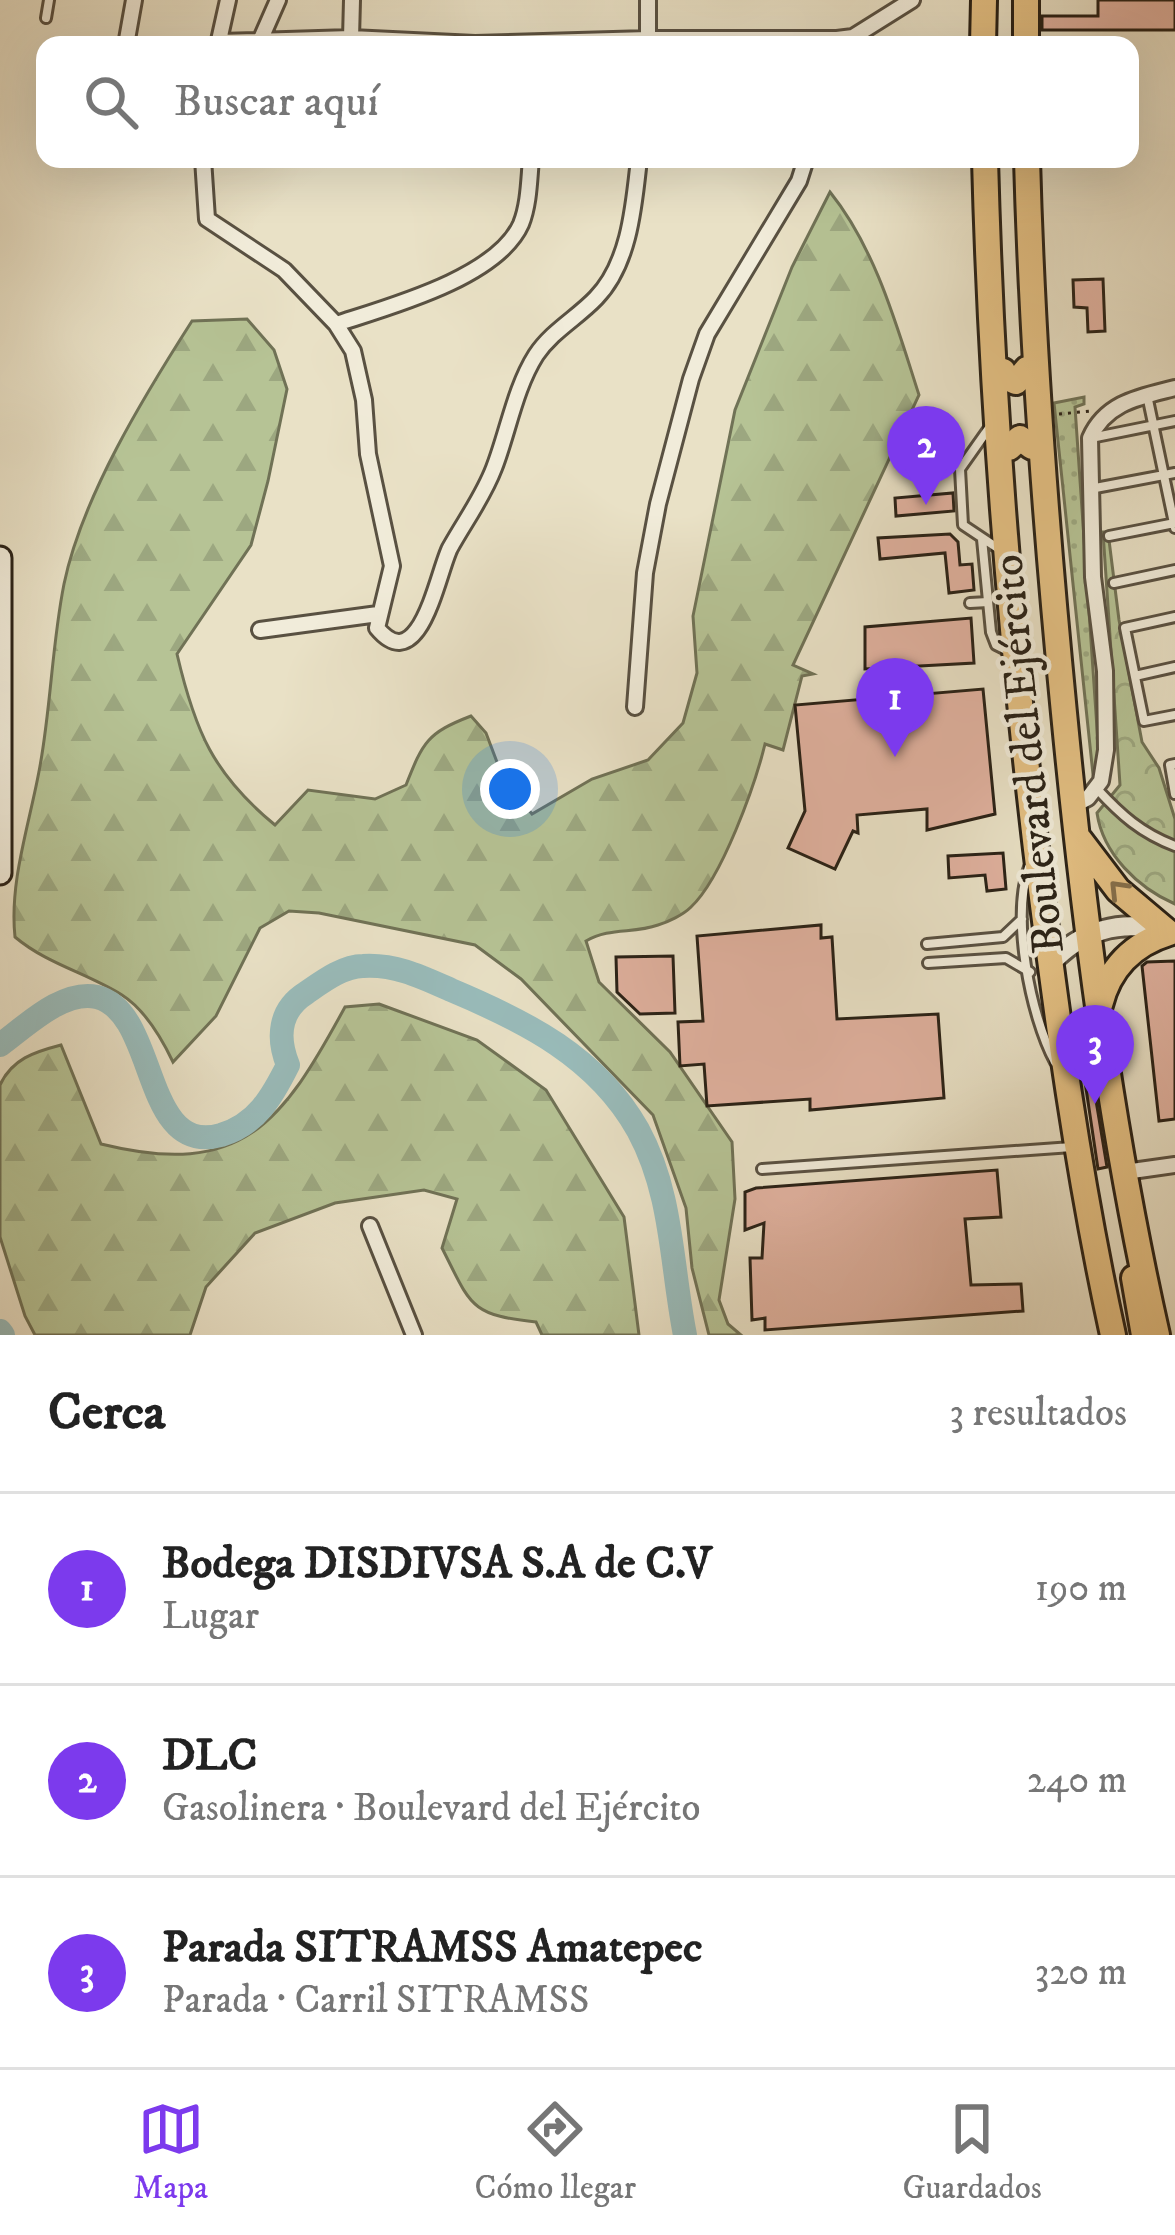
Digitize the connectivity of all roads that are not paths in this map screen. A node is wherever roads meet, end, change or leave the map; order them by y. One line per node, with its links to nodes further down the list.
1 (50, 0): 11 (lane)
2 (134, 0): 12 (street)
3 (228, 0): 13 (street)
4 (278, 0): 14 (street)
5 (352, 0): 15 (street)
6 (648, 0): 16 (street)
7 (912, 0): 17 (street)
8 (988, 0): 18 (main road)
9 (1015, 0): 19 (main road)
10 (1026, 0): 20 (main road)
11 (46, 18)
12 (128, 36)
13 (220, 36)
14 (262, 36)
15 (351, 36)
16 (648, 36)
17 (855, 36)
18 (988, 36)
19 (1016, 36)
20 (1026, 36)
21 (204, 168): 29 (street)
22 (530, 168): 29 (street)
23 (638, 168): 50 (street)
24 (803, 168): 56 (street)
25 (989, 168): 33 (main road, Boulevard del Ejército)
26 (990, 168): 30 (main road)
27 (1023, 168): 30 (main road)
28 (1024, 168): 61 (main road, Boulevard del Ejército)
29 (336, 324): 50 (street)
30 (1015, 370): 37 (main road)
31 (1175, 388): 32 (street)
32 (1147, 395): 35 (lane); 36 (street)
33 (997, 417): 43 (lane); 44 (main road, Boulevard del Ejército)
34 (1175, 421): 35 (lane)
35 (1153, 425): 36 (lane); 39 (lane)
36 (1090, 438): 40 (street)
37 (1020, 447): 68 (main road); 71 (main road)
38 (1175, 473): 39 (lane)
39 (1164, 475): 40 (lane); 41 (lane)
40 (1089, 490): 59 (street)
41 (1175, 524): 42 (lane)
42 (1109, 536)
43 (982, 538): 44 (lane); 48 (lane)
44 (1006, 554): 53 (main road, Boulevard del Ejército)
45 (0, 558): 65 (main road)
46 (1175, 571): 47 (lane)
47 (1114, 583)
48 (988, 602): 49 (lane); 53 (lane)
49 (970, 603)
50 (378, 614): 52 (street)
51 (1175, 617): 55 (lane)
52 (260, 630)
53 (1013, 653): 64 (main road, Boulevard del Ejército)
54 (1175, 667): 55 (lane)
55 (1135, 676): 57 (lane)
56 (635, 707)
57 (1175, 715)
58 (1175, 764): 60 (lane)
59 (1096, 788): 61 (street); 63 (lane)
60 (1175, 794)
61 (1073, 806): 62 (main road, Boulevard del Ejército)
62 (1077, 835): 67 (main road, one-way to 62); 68 (main road, Boulevard del Ejército)
63 (1175, 846)
64 (1036, 849): 66 (lane); 71 (main road, Boulevard del Ejército)
65 (0, 873)
66 (1023, 917): 69 (lane); 71 (lane)
67 (1172, 933): 68 (street); 72 (main road)
68 (1084, 936): 71 (street); 72 (main road, Boulevard del Ejército); 80 (main road)
69 (927, 944)
70 (928, 963): 71 (lane)
71 (1046, 964): 73 (main road, Boulevard del Ejército); 79 (main road)
72 (1100, 1008): 76 (main road, Boulevard del Ejército)
73 (1079, 1147): 75 (lane); 79 (main road, Boulevard del Ejército)
74 (1175, 1165): 76 (street)
75 (762, 1169)
76 (1126, 1172): 81 (main road, Boulevard del Ejército)
77 (370, 1226): 78 (street)
78 (414, 1335)
79 (1116, 1335)
80 (1144, 1335)
81 (1156, 1335)

